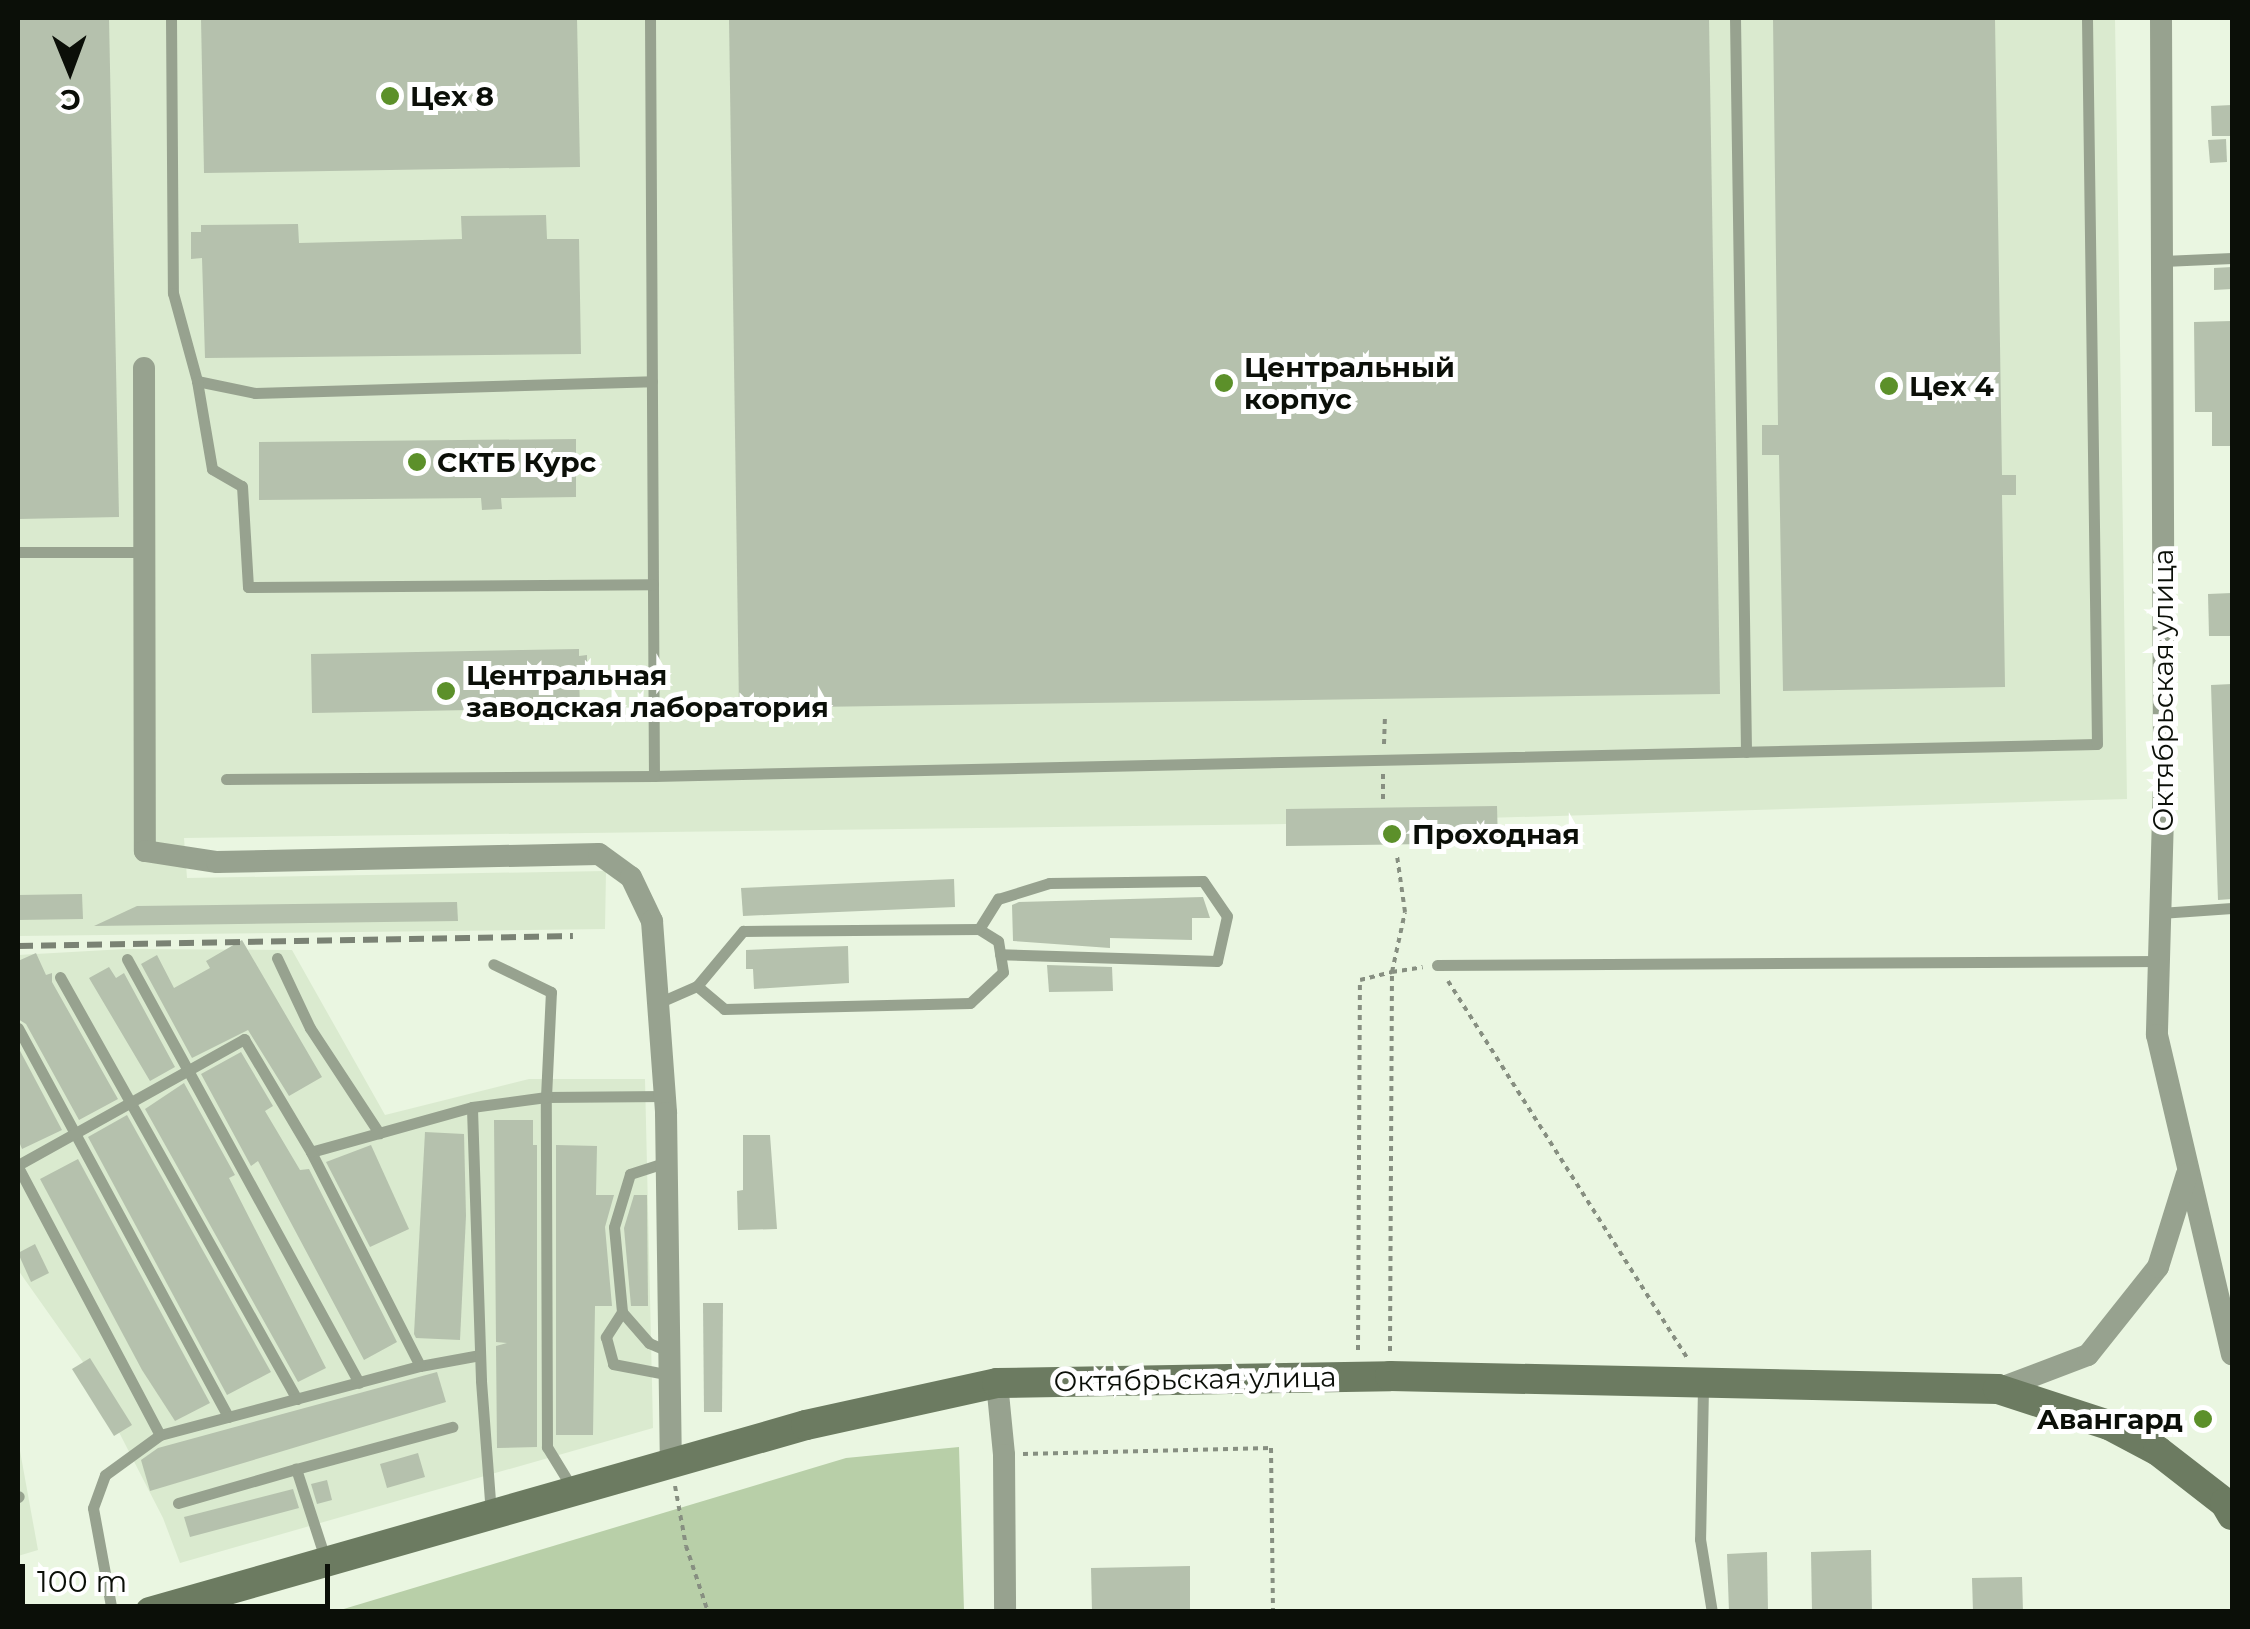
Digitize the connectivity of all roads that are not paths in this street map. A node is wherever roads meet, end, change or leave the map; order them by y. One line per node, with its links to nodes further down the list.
1 (171, 18): 9 (lane)
2 (650, 18): 10 (lane)
3 (1735, 18): 14 (lane)
4 (2087, 18): 14 (lane)
5 (2162, 18): 7 (street, Октябрьская улица)
6 (2232, 258): 7 (lane)
7 (2163, 261): 18 (street, Октябрьская улица)
8 (144, 368): 12 (street)
9 (196, 381): 10 (lane); 13 (lane)
10 (652, 382): 13 (lane)
11 (18, 552): 12 (lane)
12 (145, 552): 28 (street)
13 (653, 584): 15 (lane)
14 (1746, 752): 15 (lane)
15 (654, 776): 16 (lane)
16 (226, 779)
17 (2232, 908): 18 (lane)
18 (2160, 913): 23 (street, Октябрьская улица)
19 (979, 929): 20 (lane); 20 (lane); 27 (lane)
20 (1000, 954): 27 (lane)
21 (277, 958): 36 (lane)
22 (127, 959): 30 (lane)
23 (2159, 960): 25 (lane); 40 (street, Октябрьская улица)
24 (493, 964): 32 (lane)
25 (1437, 964)
26 (60, 977): 33 (lane)
27 (697, 986): 28 (lane)
28 (658, 1003): 31 (street)
29 (18, 1028): 35 (lane)
30 (186, 1071): 33 (lane); 37 (lane); 46 (lane)
31 (665, 1096): 32 (lane); 38 (street)
32 (546, 1097): 34 (lane); 56 (lane)
33 (129, 1103): 35 (lane); 50 (lane)
34 (472, 1108): 36 (lane); 42 (lane)
35 (75, 1133): 39 (lane); 51 (lane)
36 (380, 1133): 37 (lane)
37 (311, 1152): 45 (lane)
38 (667, 1162): 41 (lane); 44 (street)
39 (18, 1166): 53 (lane)
40 (2188, 1171): 43 (street, Октябрьская улица); 49 (street)
41 (622, 1312): 44 (lane); 44 (lane)
42 (480, 1354): 45 (lane); 59 (lane)
43 (2232, 1354)
44 (670, 1364): 54 (street)
45 (420, 1366): 46 (lane)
46 (359, 1383): 50 (lane)
47 (997, 1383): 48 (main road, Октябрьская улица); 54 (main road, Октябрьская улица); 63 (street)
48 (1704, 1384): 49 (main road, Октябрьская улица); 64 (lane)
49 (1998, 1389): 58 (main road, Октябрьская улица)
50 (297, 1399): 51 (lane)
51 (228, 1418): 53 (lane)
52 (452, 1426): 55 (lane)
53 (160, 1436): 61 (lane)
54 (671, 1465): 56 (main road, Октябрьская улица)
55 (296, 1469): 57 (lane); 60 (lane)
56 (575, 1492): 59 (main road, Октябрьская улица)
57 (178, 1503)
58 (2232, 1515)
59 (491, 1516): 60 (main road, Октябрьская улица)
60 (326, 1562): 62 (main road, Октябрьская улица)
61 (112, 1612)
62 (150, 1612)
63 (1004, 1612)
64 (1712, 1612)

